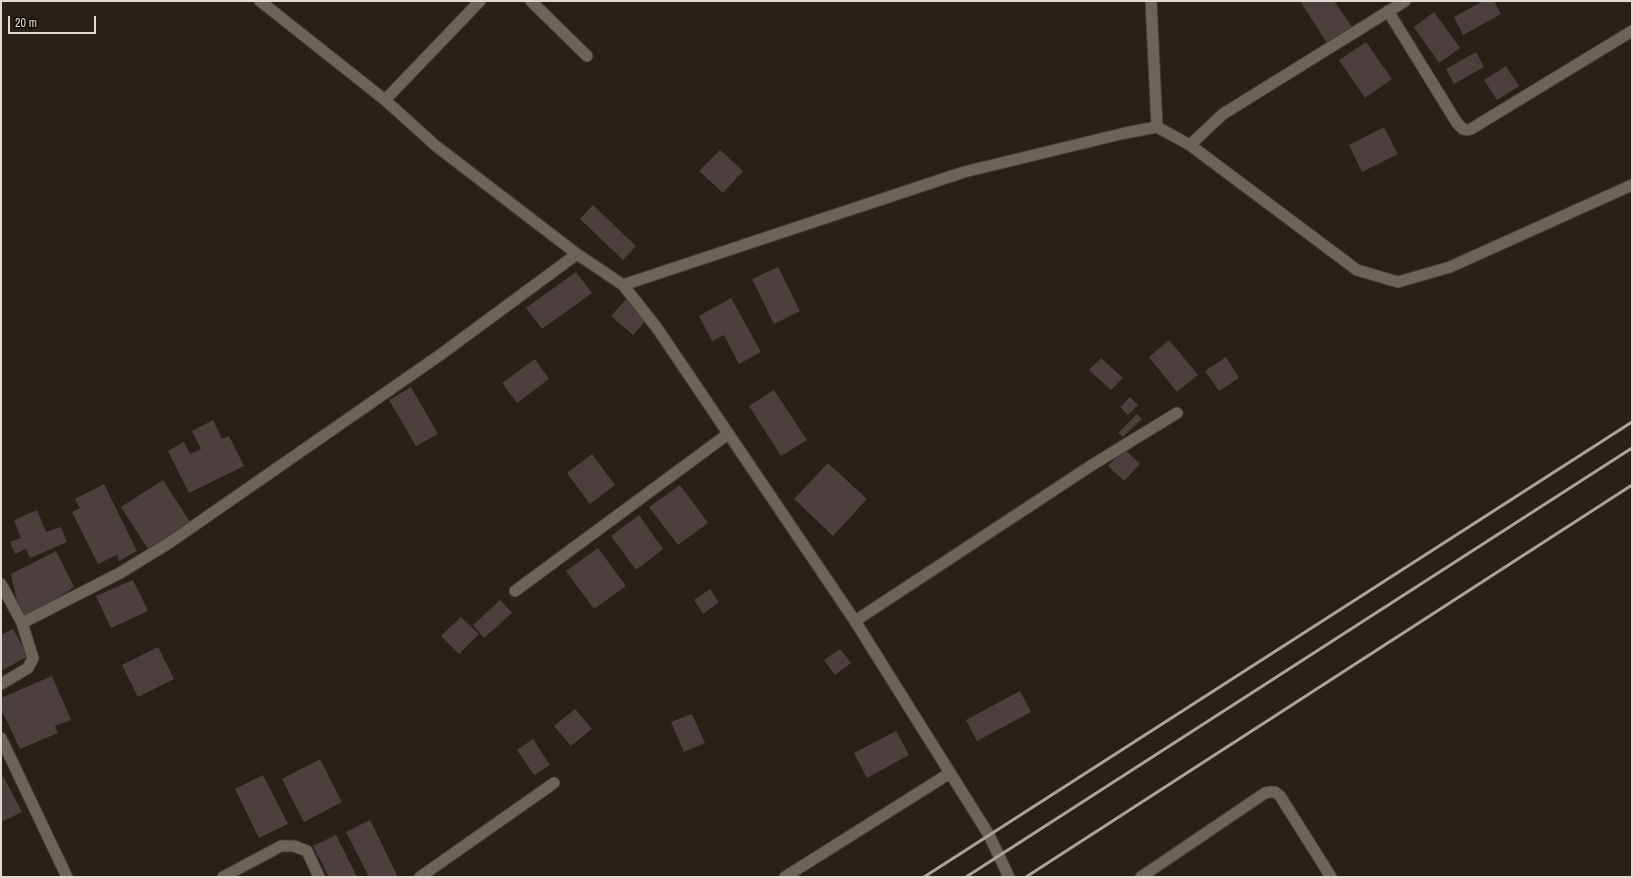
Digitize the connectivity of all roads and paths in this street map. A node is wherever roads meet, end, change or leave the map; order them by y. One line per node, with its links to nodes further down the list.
1 (260, 1): 9 (street)
2 (480, 1): 9 (street)
3 (531, 1): 8 (street)
4 (1151, 1): 10 (street)
5 (1405, 1): 6 (street)
6 (1388, 11): 7 (street); 11 (street)
7 (1632, 31)
8 (587, 56)
9 (385, 100): 13 (street)
10 (1157, 127): 11 (street); 14 (street)
11 (1190, 145): 12 (street)
12 (1632, 185)
13 (577, 254): 14 (street); 20 (street)
14 (623, 285): 16 (street)
15 (1177, 413): 19 (street)
16 (728, 434): 18 (street); 19 (street)
17 (1, 584): 20 (street)
18 (515, 591)
19 (855, 621): 23 (street)
20 (22, 623): 21 (street)
21 (1, 684)
22 (1, 738): 25 (street)
23 (950, 773): 29 (street); 30 (street)
24 (554, 783): 28 (street)
25 (67, 877)
26 (222, 877): 27 (street)
27 (319, 877)
28 (420, 877)
29 (785, 877)
30 (1009, 877)
31 (1141, 877): 32 (street)
32 (1331, 877)

